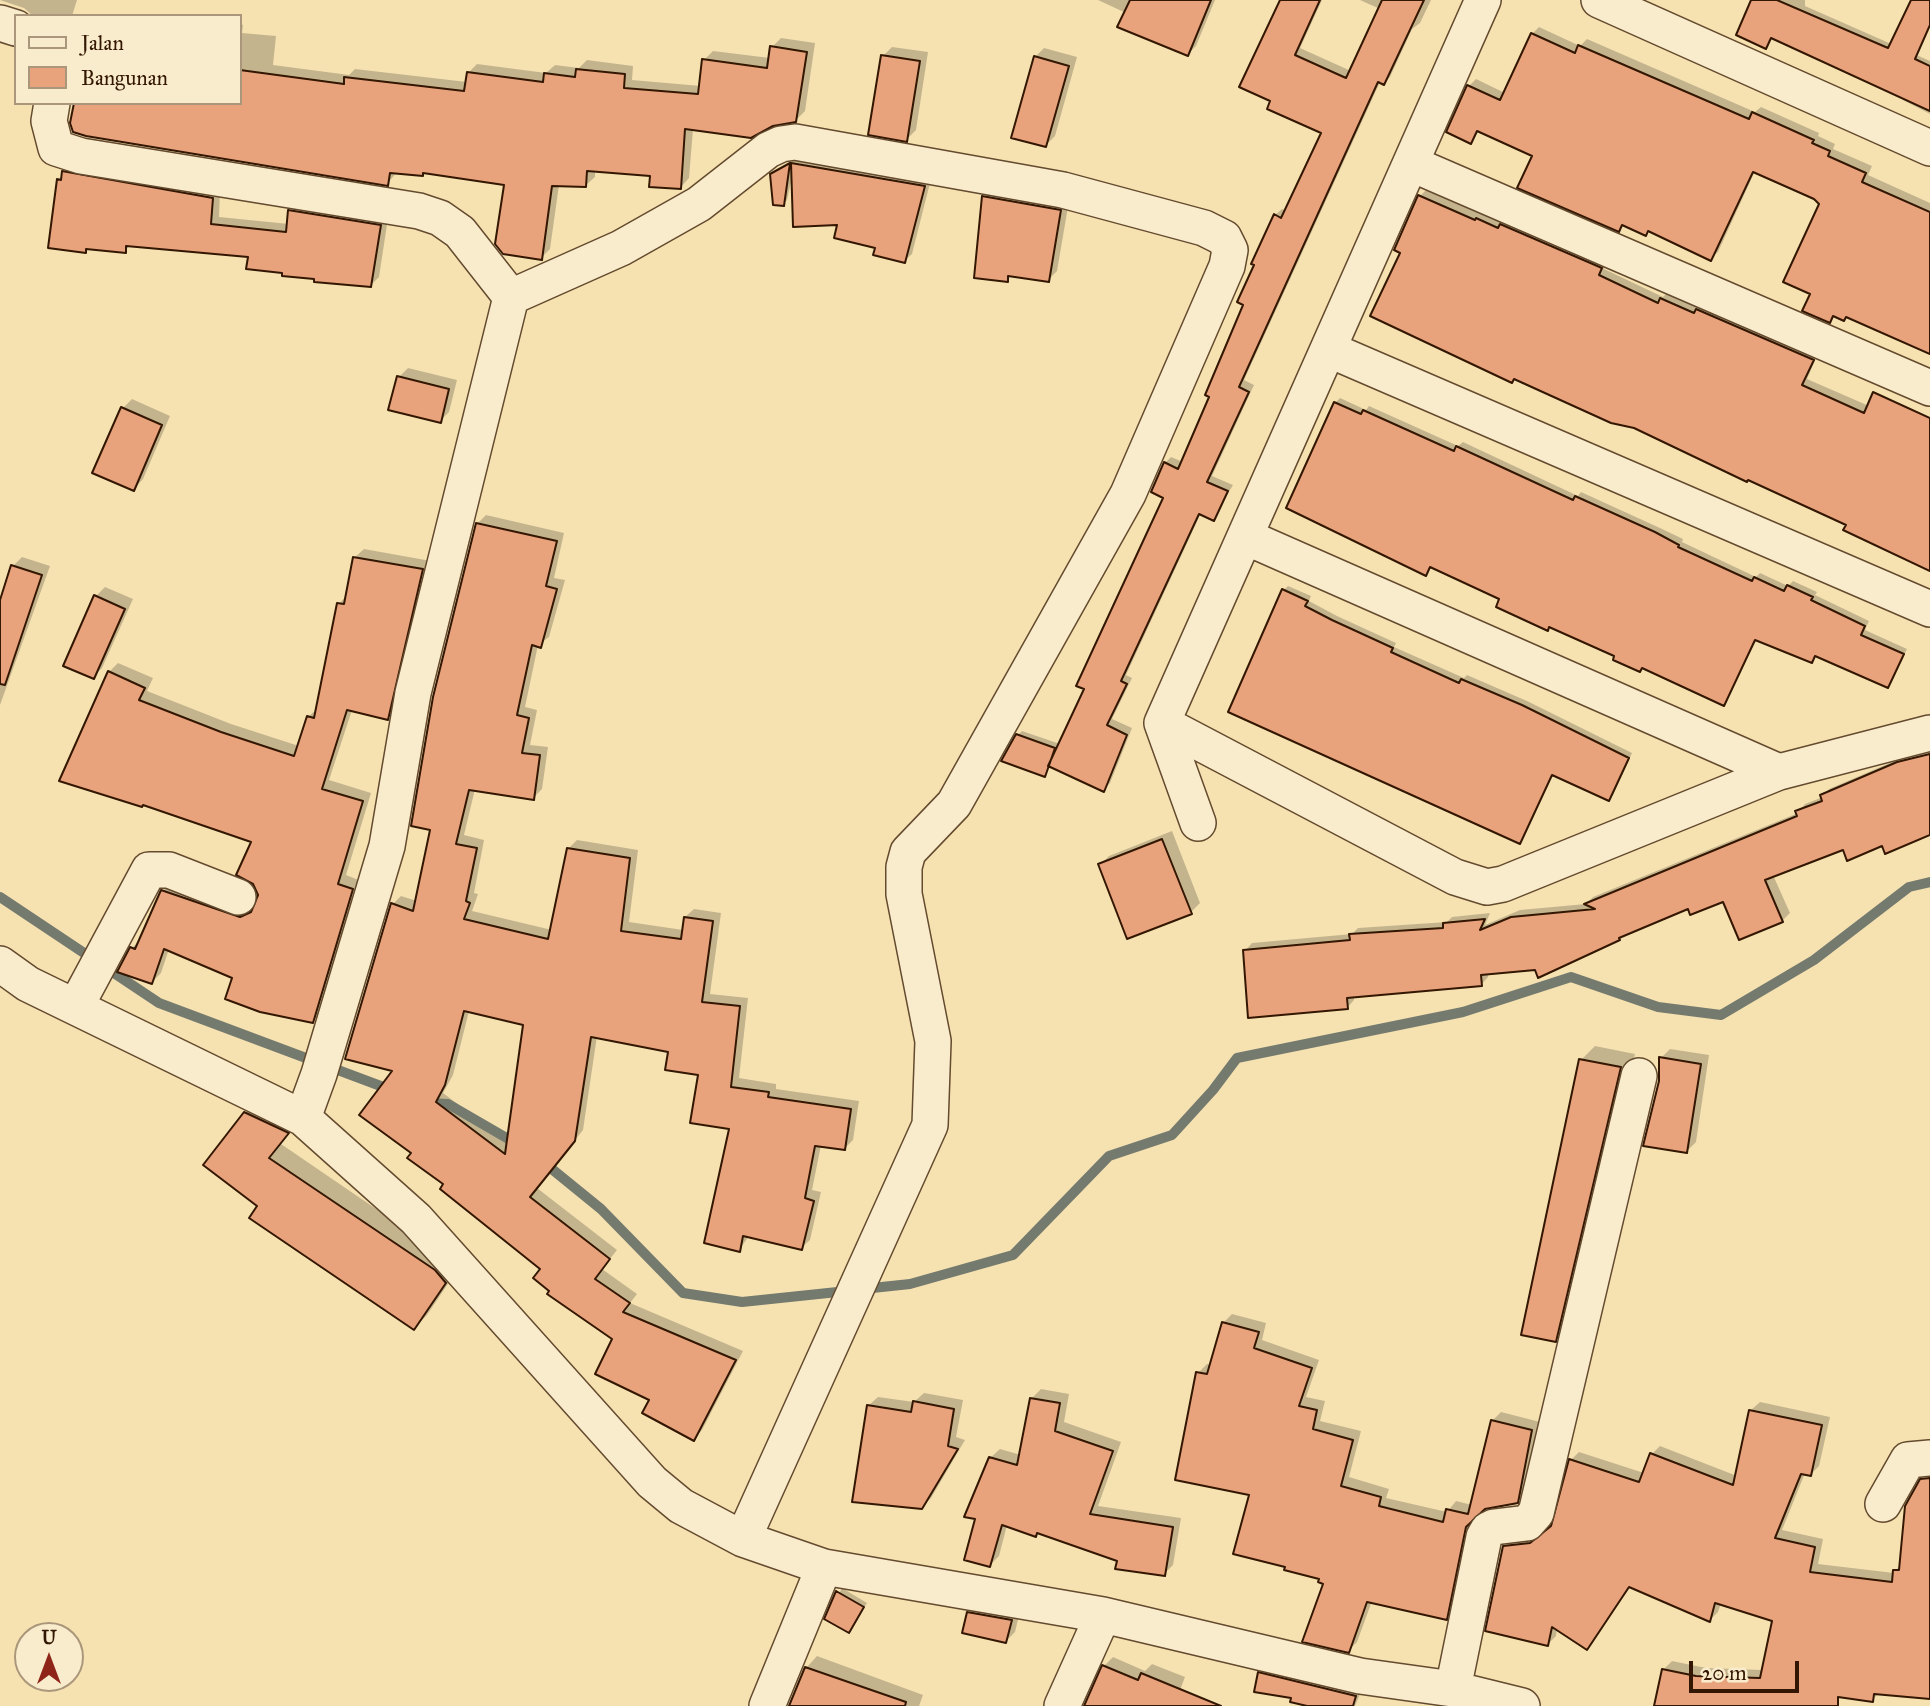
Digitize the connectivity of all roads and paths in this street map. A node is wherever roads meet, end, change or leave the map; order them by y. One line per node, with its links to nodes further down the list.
1 (1483, 0): 5 (street)
2 (1599, 0): 4 (street)
3 (52, 105): 6 (street)
4 (1930, 148)
5 (1412, 164): 7 (street); 8 (street)
6 (511, 298): 19 (street); 22 (street)
7 (1330, 350): 9 (street); 10 (street)
8 (1930, 388)
9 (1247, 537): 11 (street); 13 (street)
10 (1930, 609)
11 (1162, 723): 13 (street); 14 (street)
12 (1930, 733): 13 (street)
13 (1779, 772)
14 (1198, 823)
15 (238, 897): 17 (street)
16 (0, 964): 17 (street)
17 (76, 1006): 19 (street)
18 (1639, 1076): 25 (street)
19 (303, 1118): 22 (street)
20 (1930, 1458): 21 (street)
21 (1882, 1504)
22 (743, 1539): 23 (street)
23 (824, 1567): 24 (street); 26 (street)
24 (1102, 1615): 25 (street); 27 (street)
25 (1453, 1689): 28 (street)
26 (767, 1706)
27 (1062, 1706)
28 (1522, 1706)

